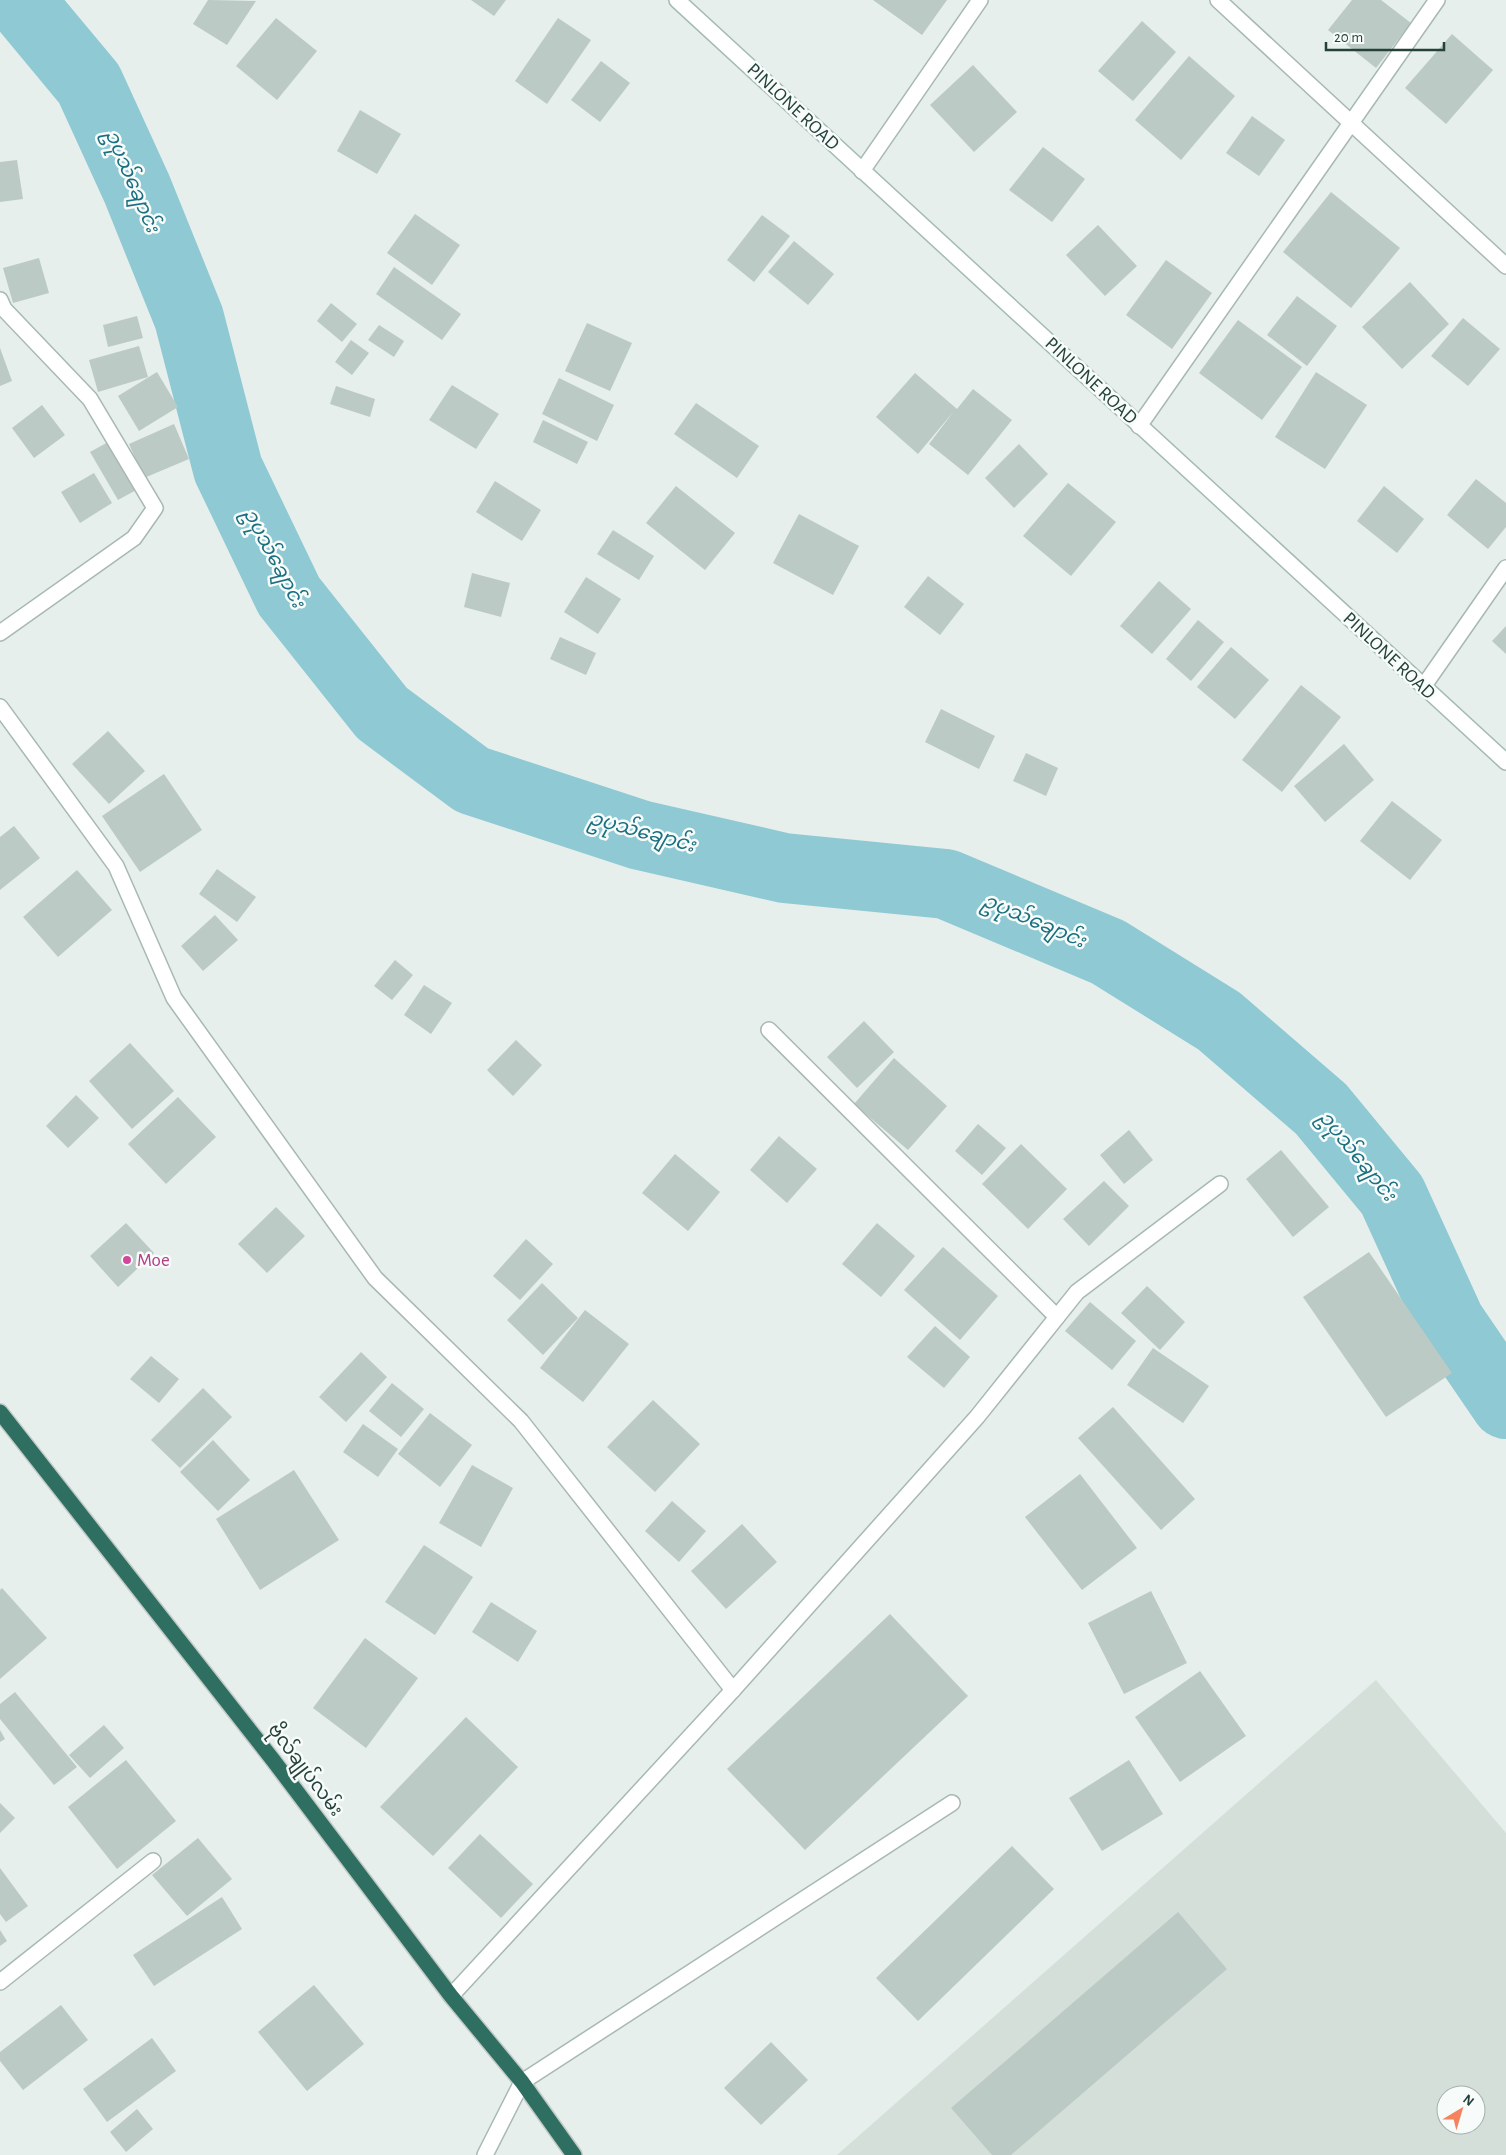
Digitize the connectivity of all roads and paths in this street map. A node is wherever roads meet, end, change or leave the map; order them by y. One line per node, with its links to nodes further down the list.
1 (677, 0): 6 (street, PINLONE ROAD)
2 (980, 0): 6 (street)
3 (1218, 0): 5 (street)
4 (1437, 0): 5 (street)
5 (1351, 123): 7 (street); 9 (street)
6 (862, 171): 9 (street, PINLONE ROAD)
7 (1506, 266)
8 (0, 300): 11 (street)
9 (1139, 426): 12 (street, PINLONE ROAD)
10 (1506, 568): 12 (street)
11 (0, 633)
12 (1423, 687): 14 (street, PINLONE ROAD)
13 (0, 707): 19 (street)
14 (1506, 762)
15 (769, 1030): 17 (street)
16 (1220, 1184): 17 (street)
17 (1057, 1317): 19 (street)
18 (0, 1412): 23 (highway, ဗိုလ်ချုပ်လမ်း)
19 (734, 1690): 23 (street)
20 (952, 1803): 24 (street)
21 (153, 1861): 22 (street)
22 (0, 1982)
23 (451, 1996): 24 (highway, ဗိုလ်ချုပ်လမ်း)
24 (522, 2082): 25 (street); 26 (highway, ဗိုလ်ချုပ်လမ်း)
25 (485, 2155)
26 (574, 2155)

